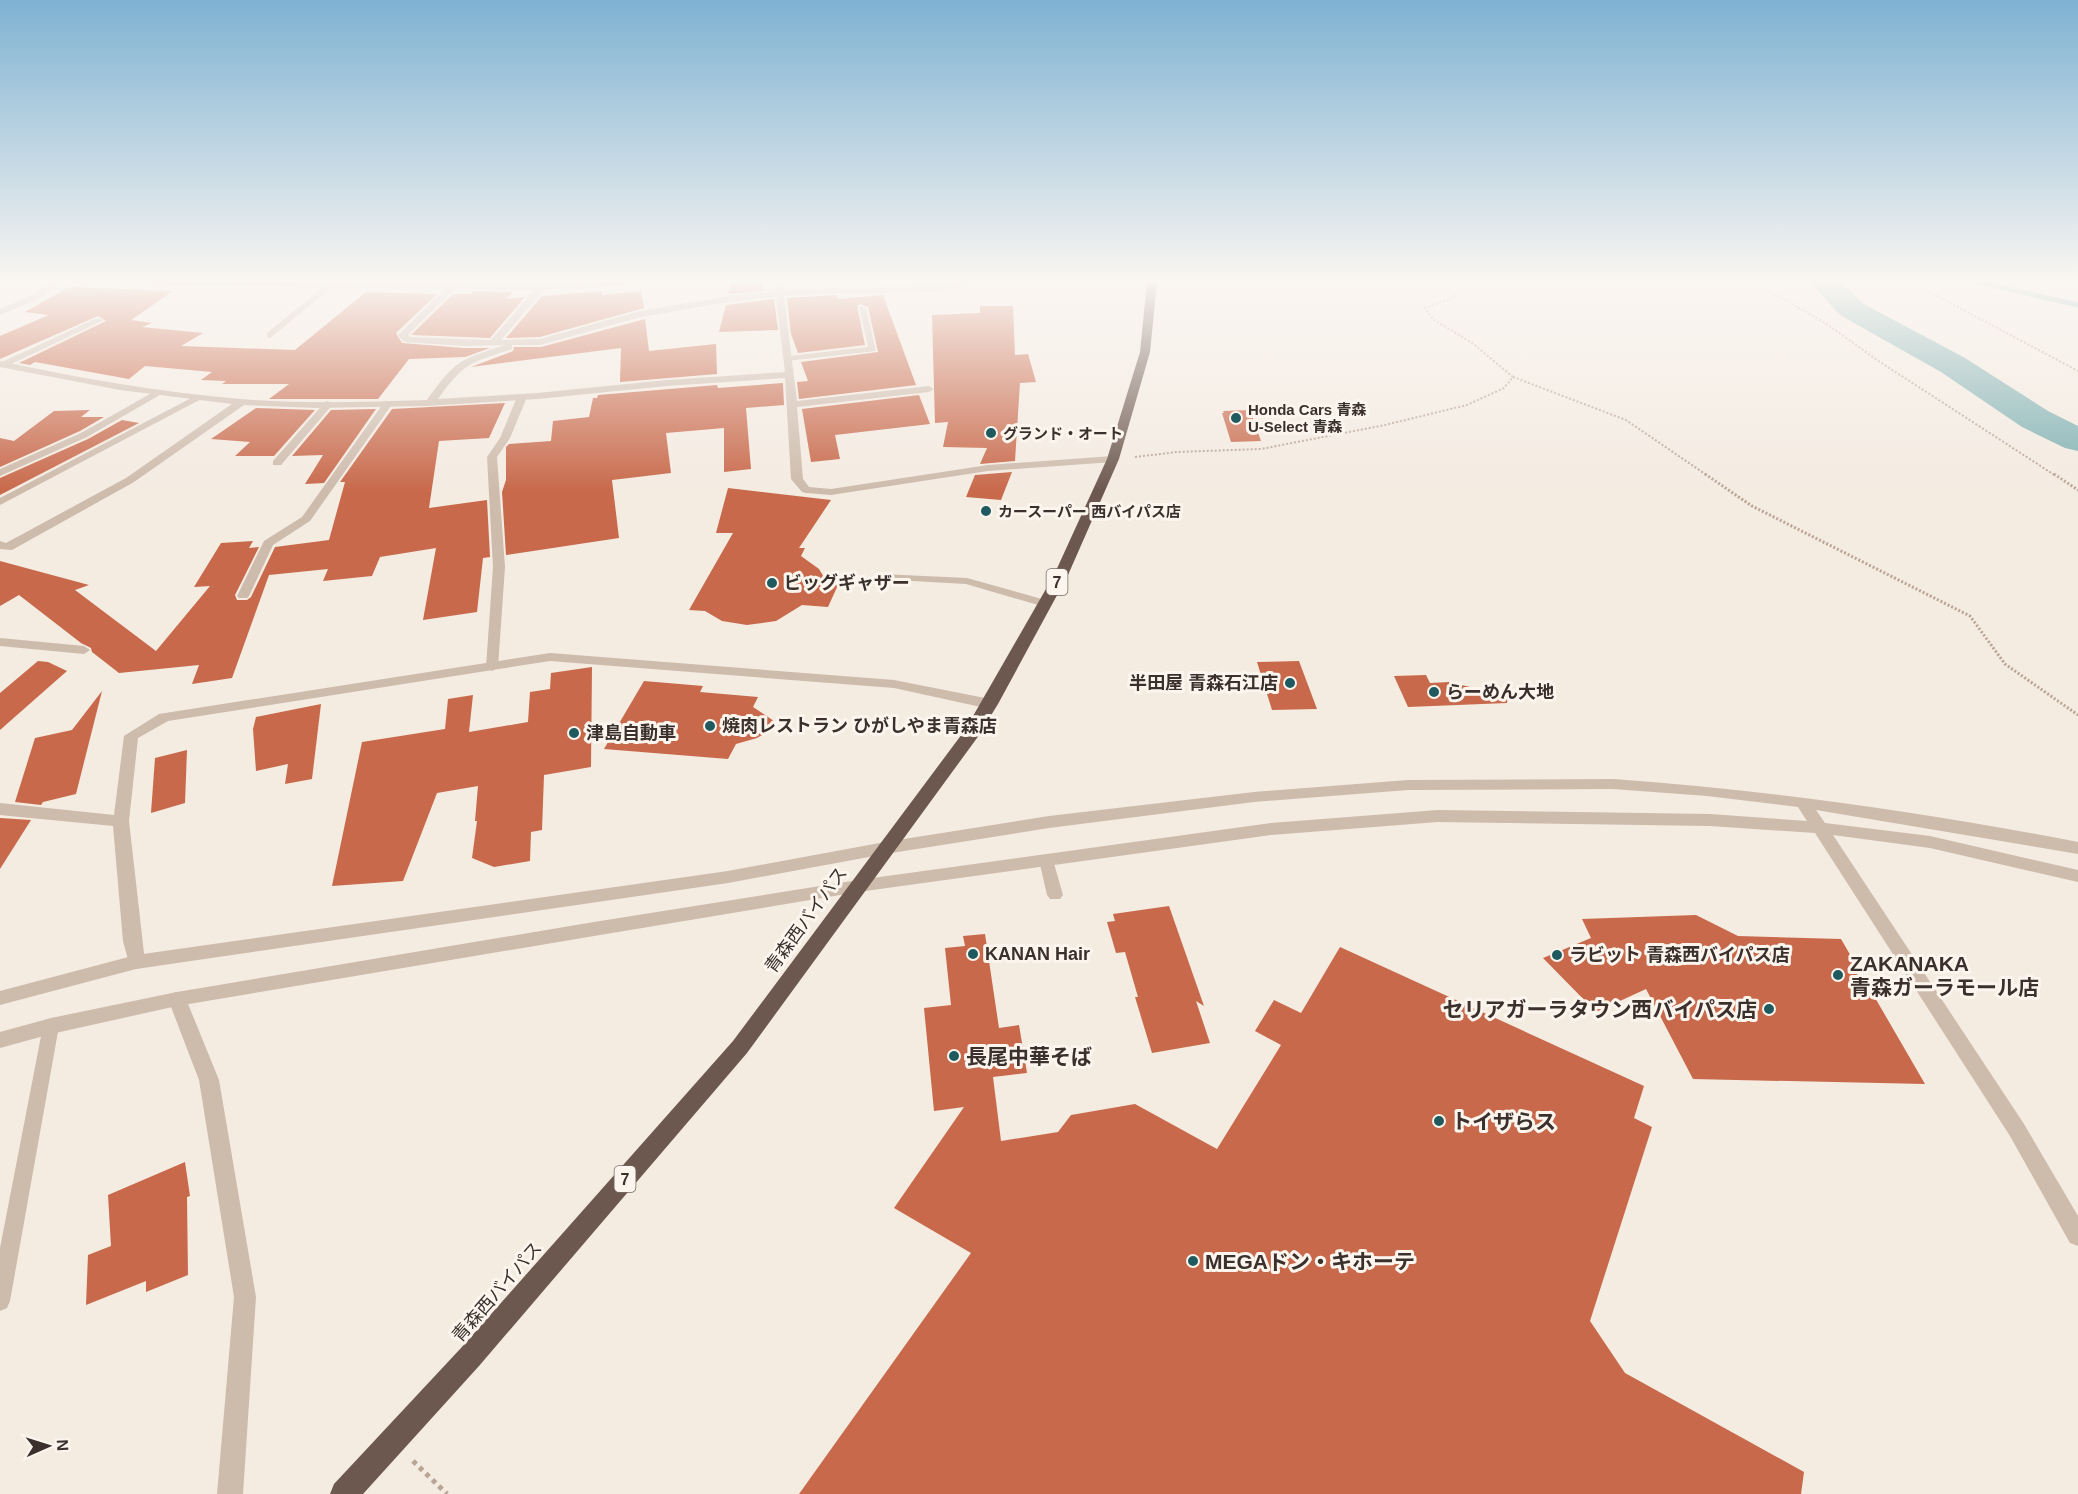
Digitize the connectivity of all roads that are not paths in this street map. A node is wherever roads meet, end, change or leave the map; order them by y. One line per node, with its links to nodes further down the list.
1 (30, 352): 7 (lane)
2 (498, 352): 15 (street)
3 (788, 352): 6 (street)
4 (850, 352): 6 (lane)
5 (1144, 352): 18 (highway, 青森西バイパス / 7)
6 (789, 359): 8 (street)
7 (1, 365): 10 (street)
8 (790, 375): 12 (street); 17 (street)
9 (929, 389): 17 (street)
10 (160, 392): 11 (street); 20 (lane)
11 (200, 397): 13 (street); 21 (lane)
12 (522, 397): 15 (street); 28 (lane)
13 (242, 402): 16 (street); 22 (street)
14 (388, 402): 15 (street); 16 (street); 24 (lane)
15 (431, 402)
16 (330, 403): 19 (lane)
17 (791, 405): 18 (street)
18 (1113, 459): 25 (highway, 青森西バイパス / 7)
19 (277, 463)
20 (0, 473)
21 (0, 502)
22 (0, 545)
23 (881, 577): 25 (lane)
24 (243, 596)
25 (1045, 603): 29 (highway, 青森西バイパス / 7)
26 (0, 642): 27 (lane)
27 (84, 650)
28 (492, 667): 29 (street); 32 (street)
29 (990, 704): 34 (highway, 青森西バイパス / 7)
30 (1803, 802): 33 (street); 34 (street); 35 (street)
31 (0, 809): 32 (street)
32 (121, 821): 40 (street)
33 (1820, 828): 36 (street); 37 (street); 45 (street)
34 (885, 848): 38 (highway, 青森西バイパス / 7); 40 (street)
35 (2078, 848)
36 (1046, 860): 38 (street); 39 (lane)
37 (2078, 876)
38 (858, 886): 42 (street); 48 (highway, 青森西バイパス / 7)
39 (1055, 896)
40 (136, 962): 41 (street)
41 (0, 998)
42 (177, 999): 43 (street); 47 (street)
43 (51, 1026): 44 (street); 46 (lane)
44 (0, 1040)
45 (2078, 1236)
46 (0, 1301)
47 (230, 1494)
48 (344, 1494)

